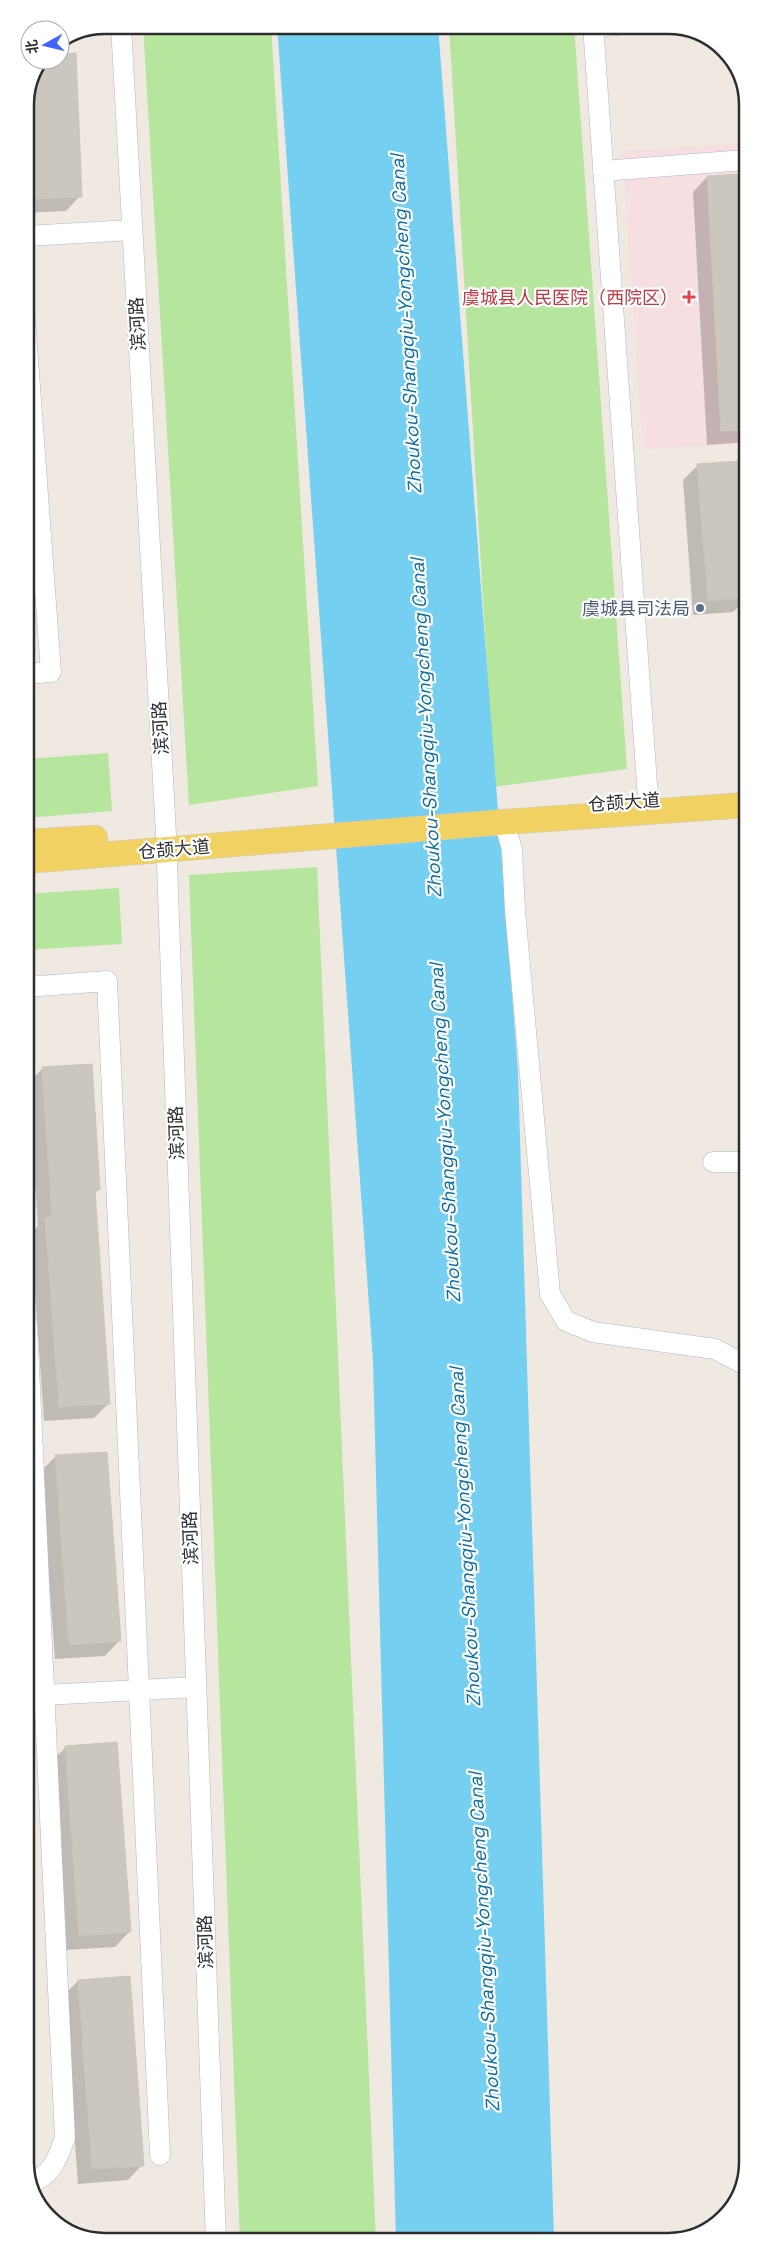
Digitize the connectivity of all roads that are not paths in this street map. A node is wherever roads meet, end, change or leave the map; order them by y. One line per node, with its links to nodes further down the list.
1 (121, 34): 5 (street, 滨河路)
2 (594, 34): 4 (street)
3 (739, 161): 4 (street)
4 (603, 171): 11 (street)
5 (132, 230): 6 (street); 14 (street, 滨河路)
6 (34, 235)
7 (34, 441): 8 (street)
8 (34, 673)
9 (739, 794): 11 (main road, 仓颉大道)
10 (739, 805): 11 (main road, 仓颉大道)
11 (648, 806): 12 (main road, 仓颉大道)
12 (503, 816): 14 (main road, 仓颉大道); 19 (street)
13 (34, 842): 14 (main road, 仓颉大道)
14 (166, 842): 15 (main road, 仓颉大道); 21 (street, 滨河路)
15 (34, 860)
16 (34, 986): 22 (street)
17 (713, 1162): 18 (street)
18 (739, 1162)
19 (739, 1362)
20 (34, 1477): 23 (street)
21 (196, 1687): 22 (street); 26 (street, 滨河路)
22 (139, 1690): 23 (street); 24 (street)
23 (44, 1695): 25 (street)
24 (160, 2155)
25 (36, 2179)
26 (216, 2233)

